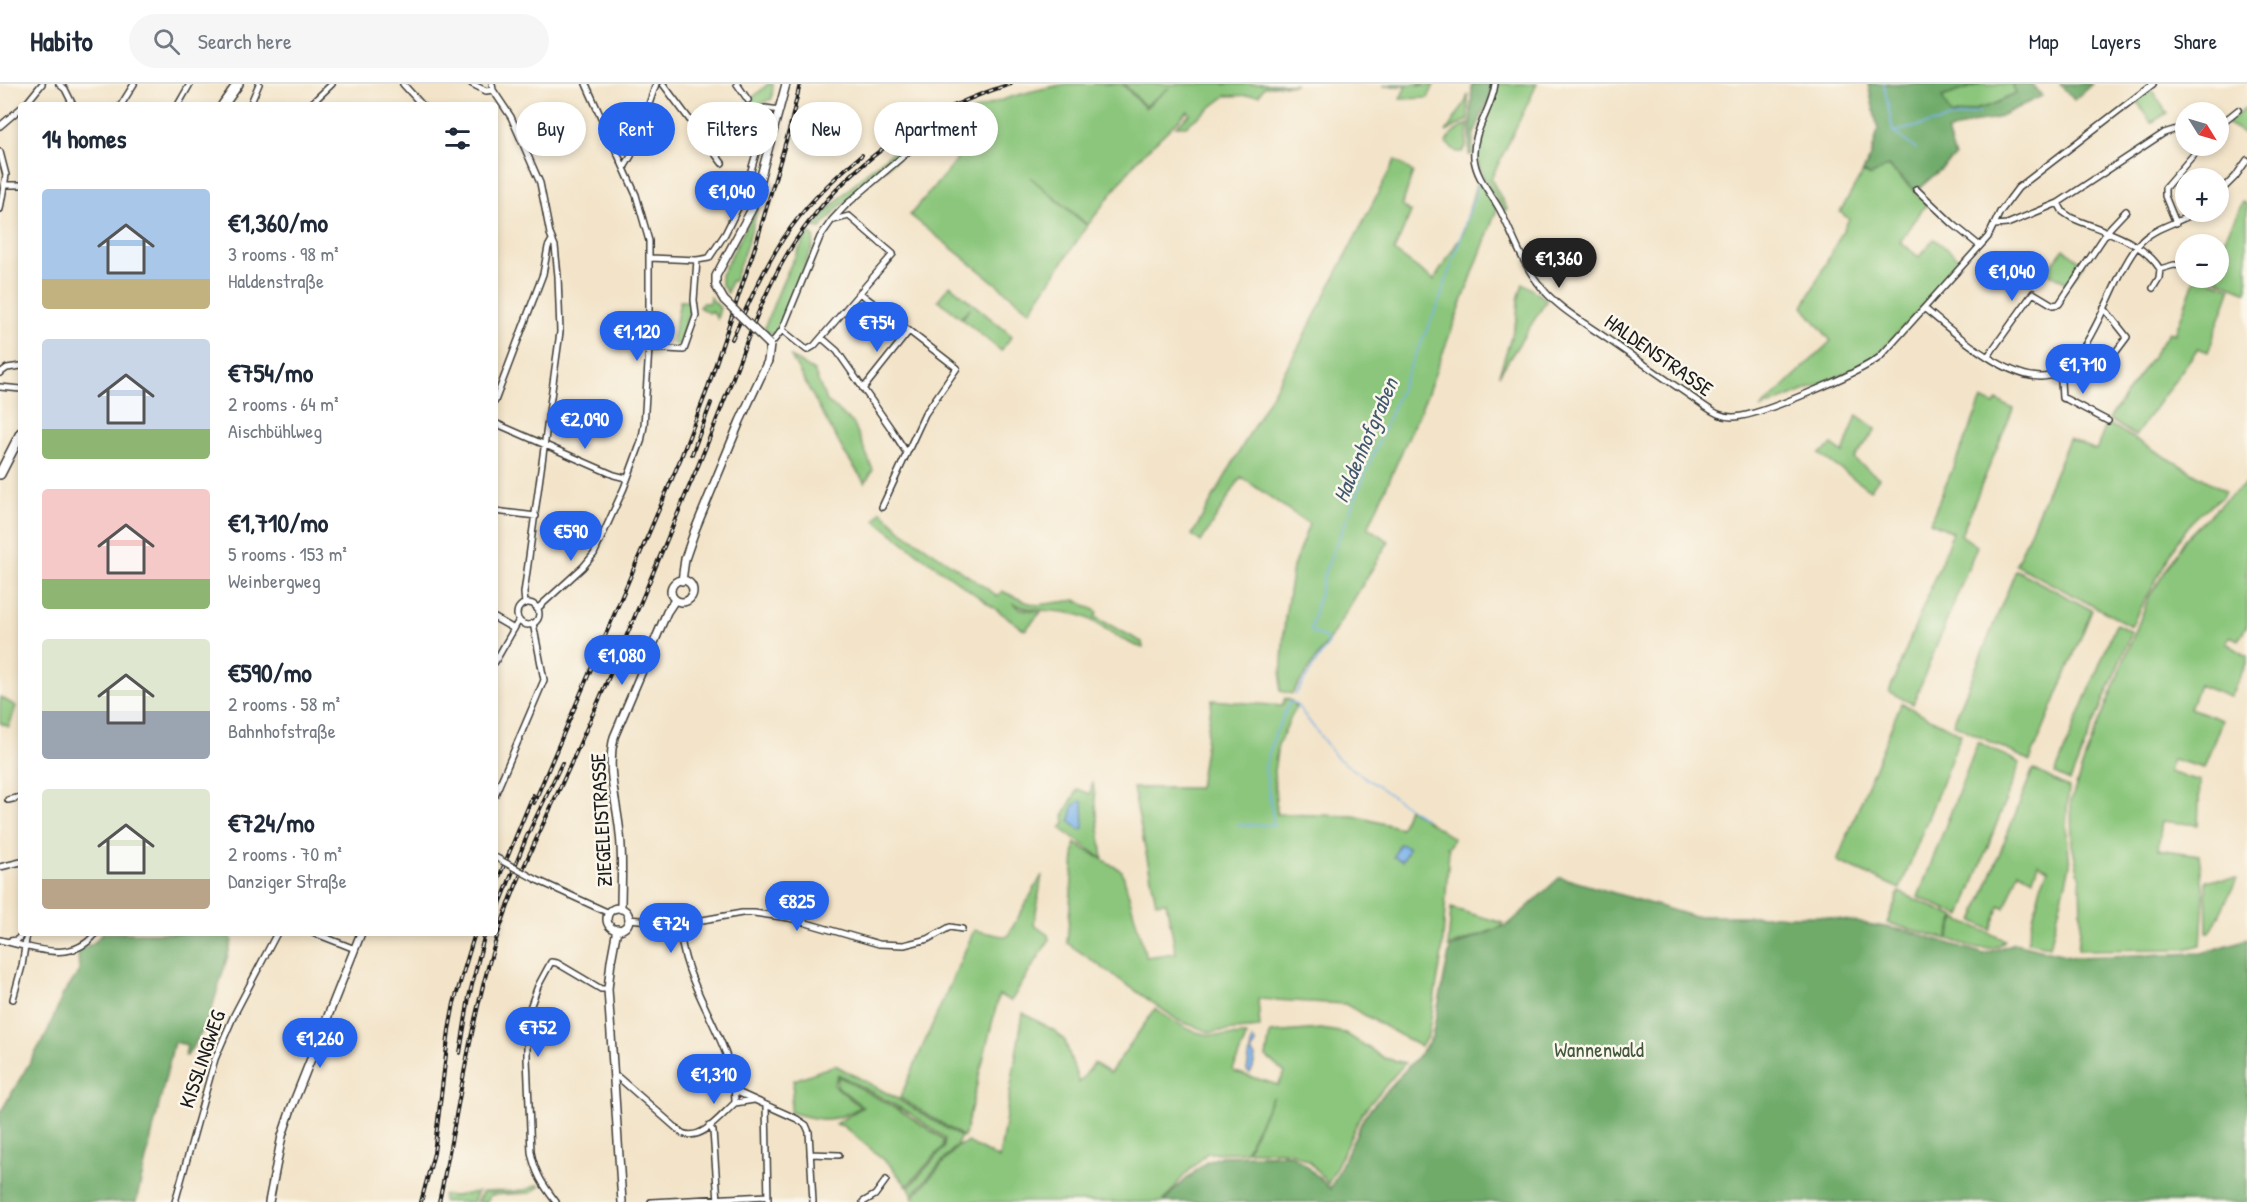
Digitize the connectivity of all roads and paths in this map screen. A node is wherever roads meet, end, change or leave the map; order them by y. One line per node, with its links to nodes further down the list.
1 (42, 84): 21 (street)
2 (59, 84): 19 (street)
3 (71, 84): 19 (street)
4 (135, 84): 23 (street)
5 (190, 84): 24 (street)
6 (238, 84): 25 (main road)
7 (259, 84): 26 (street)
8 (332, 84): 27 (street)
9 (403, 84): 28 (street)
10 (472, 84): 18 (street)
11 (586, 84): 40 (street)
12 (656, 84): 40 (street)
13 (663, 84): 39 (street)
14 (737, 84): 20 (street)
15 (786, 84): 29 (street)
16 (1495, 84): 64 (street, HALDENSTRASSE)
17 (2153, 84): 53 (street, HALDENSTRASSE)
18 (492, 87): 55 (street)
19 (65, 89): 22 (street)
20 (748, 100)
21 (27, 102)
22 (72, 102)
23 (123, 102)
24 (180, 102)
25 (225, 102)
26 (251, 102)
27 (313, 102)
28 (419, 102)
29 (780, 110): 59 (street); 69 (street, bridge)
30 (2238, 110): 32 (street)
31 (18, 111): 33 (street)
32 (2229, 117)
33 (0, 126)
34 (2175, 130): 47 (street)
35 (0, 152): 44 (street)
36 (902, 156): 50 (street, ZIEGELEISTRASSE)
37 (2192, 156): 41 (street)
38 (2247, 160): 43 (street)
39 (722, 163)
40 (625, 166): 58 (street)
41 (2182, 168)
42 (2175, 176): 51 (street)
43 (2229, 183)
44 (6, 185): 45 (street); 48 (street)
45 (18, 185)
46 (1916, 189): 56 (street)
47 (2058, 203): 53 (street); 54 (street)
48 (0, 209)
49 (2126, 211): 54 (street)
50 (832, 220): 63 (street); 66 (street, ZIEGELEISTRASSE)
51 (2175, 220)
52 (2176, 222): 57 (street)
53 (1995, 225): 56 (street, HALDENSTRASSE)
54 (2107, 233): 57 (street); 72 (street)
55 (552, 240): 79 (street); 83 (street)
56 (1980, 246): 64 (street, HALDENSTRASSE)
57 (2138, 246): 61 (street); 65 (street)
58 (650, 258): 59 (street); 70 (street)
59 (697, 260): 70 (street)
60 (2175, 266): 61 (street)
61 (2160, 268): 62 (street)
62 (2153, 288)
63 (860, 293): 67 (street); 68 (street)
64 (1924, 308): 72 (street)
65 (2104, 308): 71 (street); 75 (street)
66 (782, 330): 68 (street); 69 (street, ZIEGELEISTRASSE)
67 (909, 331): 78 (street); 84 (street)
68 (822, 338): 78 (street)
69 (770, 345): 90 (street, ZIEGELEISTRASSE)
70 (649, 348): 86 (street)
71 (2115, 353)
72 (1988, 356): 75 (street)
73 (18, 366): 74 (street)
74 (0, 373)
75 (2056, 374): 80 (street)
76 (0, 387): 77 (street)
77 (18, 389)
78 (863, 389): 84 (street)
79 (498, 393)
80 (2108, 421)
81 (498, 424): 83 (street)
82 (18, 439): 85 (main road)
83 (545, 445): 86 (street); 89 (street)
84 (906, 452): 87 (street)
85 (0, 474)
86 (626, 478): 93 (street)
87 (882, 507)
88 (498, 511): 89 (street)
89 (536, 516): 92 (street)
90 (682, 580): 91 (street, ZIEGELEISTRASSE); 91 (street, ZIEGELEISTRASSE)
91 (675, 600): 105 (street, ZIEGELEISTRASSE)
92 (525, 604): 93 (street); 95 (street)
93 (537, 609): 96 (street)
94 (498, 620): 97 (street)
95 (519, 620): 96 (street); 97 (street)
96 (533, 623): 99 (street)
97 (514, 629): 98 (street)
98 (498, 657)
99 (498, 788)
100 (18, 798): 101 (street)
101 (8, 800)
102 (498, 859): 106 (street, bridge)
103 (18, 863): 104 (street)
104 (0, 867)
105 (621, 909): 106 (street); 107 (street)
106 (609, 913): 109 (street)
107 (628, 919): 108 (street); 109 (street)
108 (680, 924): 110 (street); 127 (street)
109 (617, 929): 124 (street)
110 (962, 929)
111 (22, 936): 119 (street)
112 (26, 936): 120 (street)
113 (28, 936): 122 (street)
114 (93, 936): 122 (street)
115 (275, 936): 137 (street, KISSLINGWEG)
116 (322, 936): 121 (street)
117 (360, 936): 121 (street)
118 (0, 940): 119 (street)
119 (9, 942): 120 (street); 123 (street)
120 (24, 945): 122 (street); 123 (street)
121 (355, 949): 138 (street)
122 (44, 950): 123 (street)
123 (22, 966): 125 (street)
124 (608, 989): 126 (street); 139 (street)
125 (13, 999)
126 (614, 1077): 131 (street); 140 (street)
127 (735, 1091): 128 (street); 129 (street)
128 (754, 1100): 129 (street); 130 (street)
129 (735, 1102): 131 (street)
130 (766, 1105): 132 (street); 135 (street)
131 (709, 1126): 136 (street)
132 (810, 1154): 133 (street); 143 (street)
133 (839, 1155)
134 (886, 1180): 144 (street)
135 (767, 1199): 136 (street)
136 (718, 1200): 142 (street)
137 (176, 1202)
138 (269, 1202)
139 (556, 1202)
140 (622, 1202)
141 (651, 1202): 142 (street)
142 (662, 1202)
143 (813, 1202)
144 (863, 1202)

